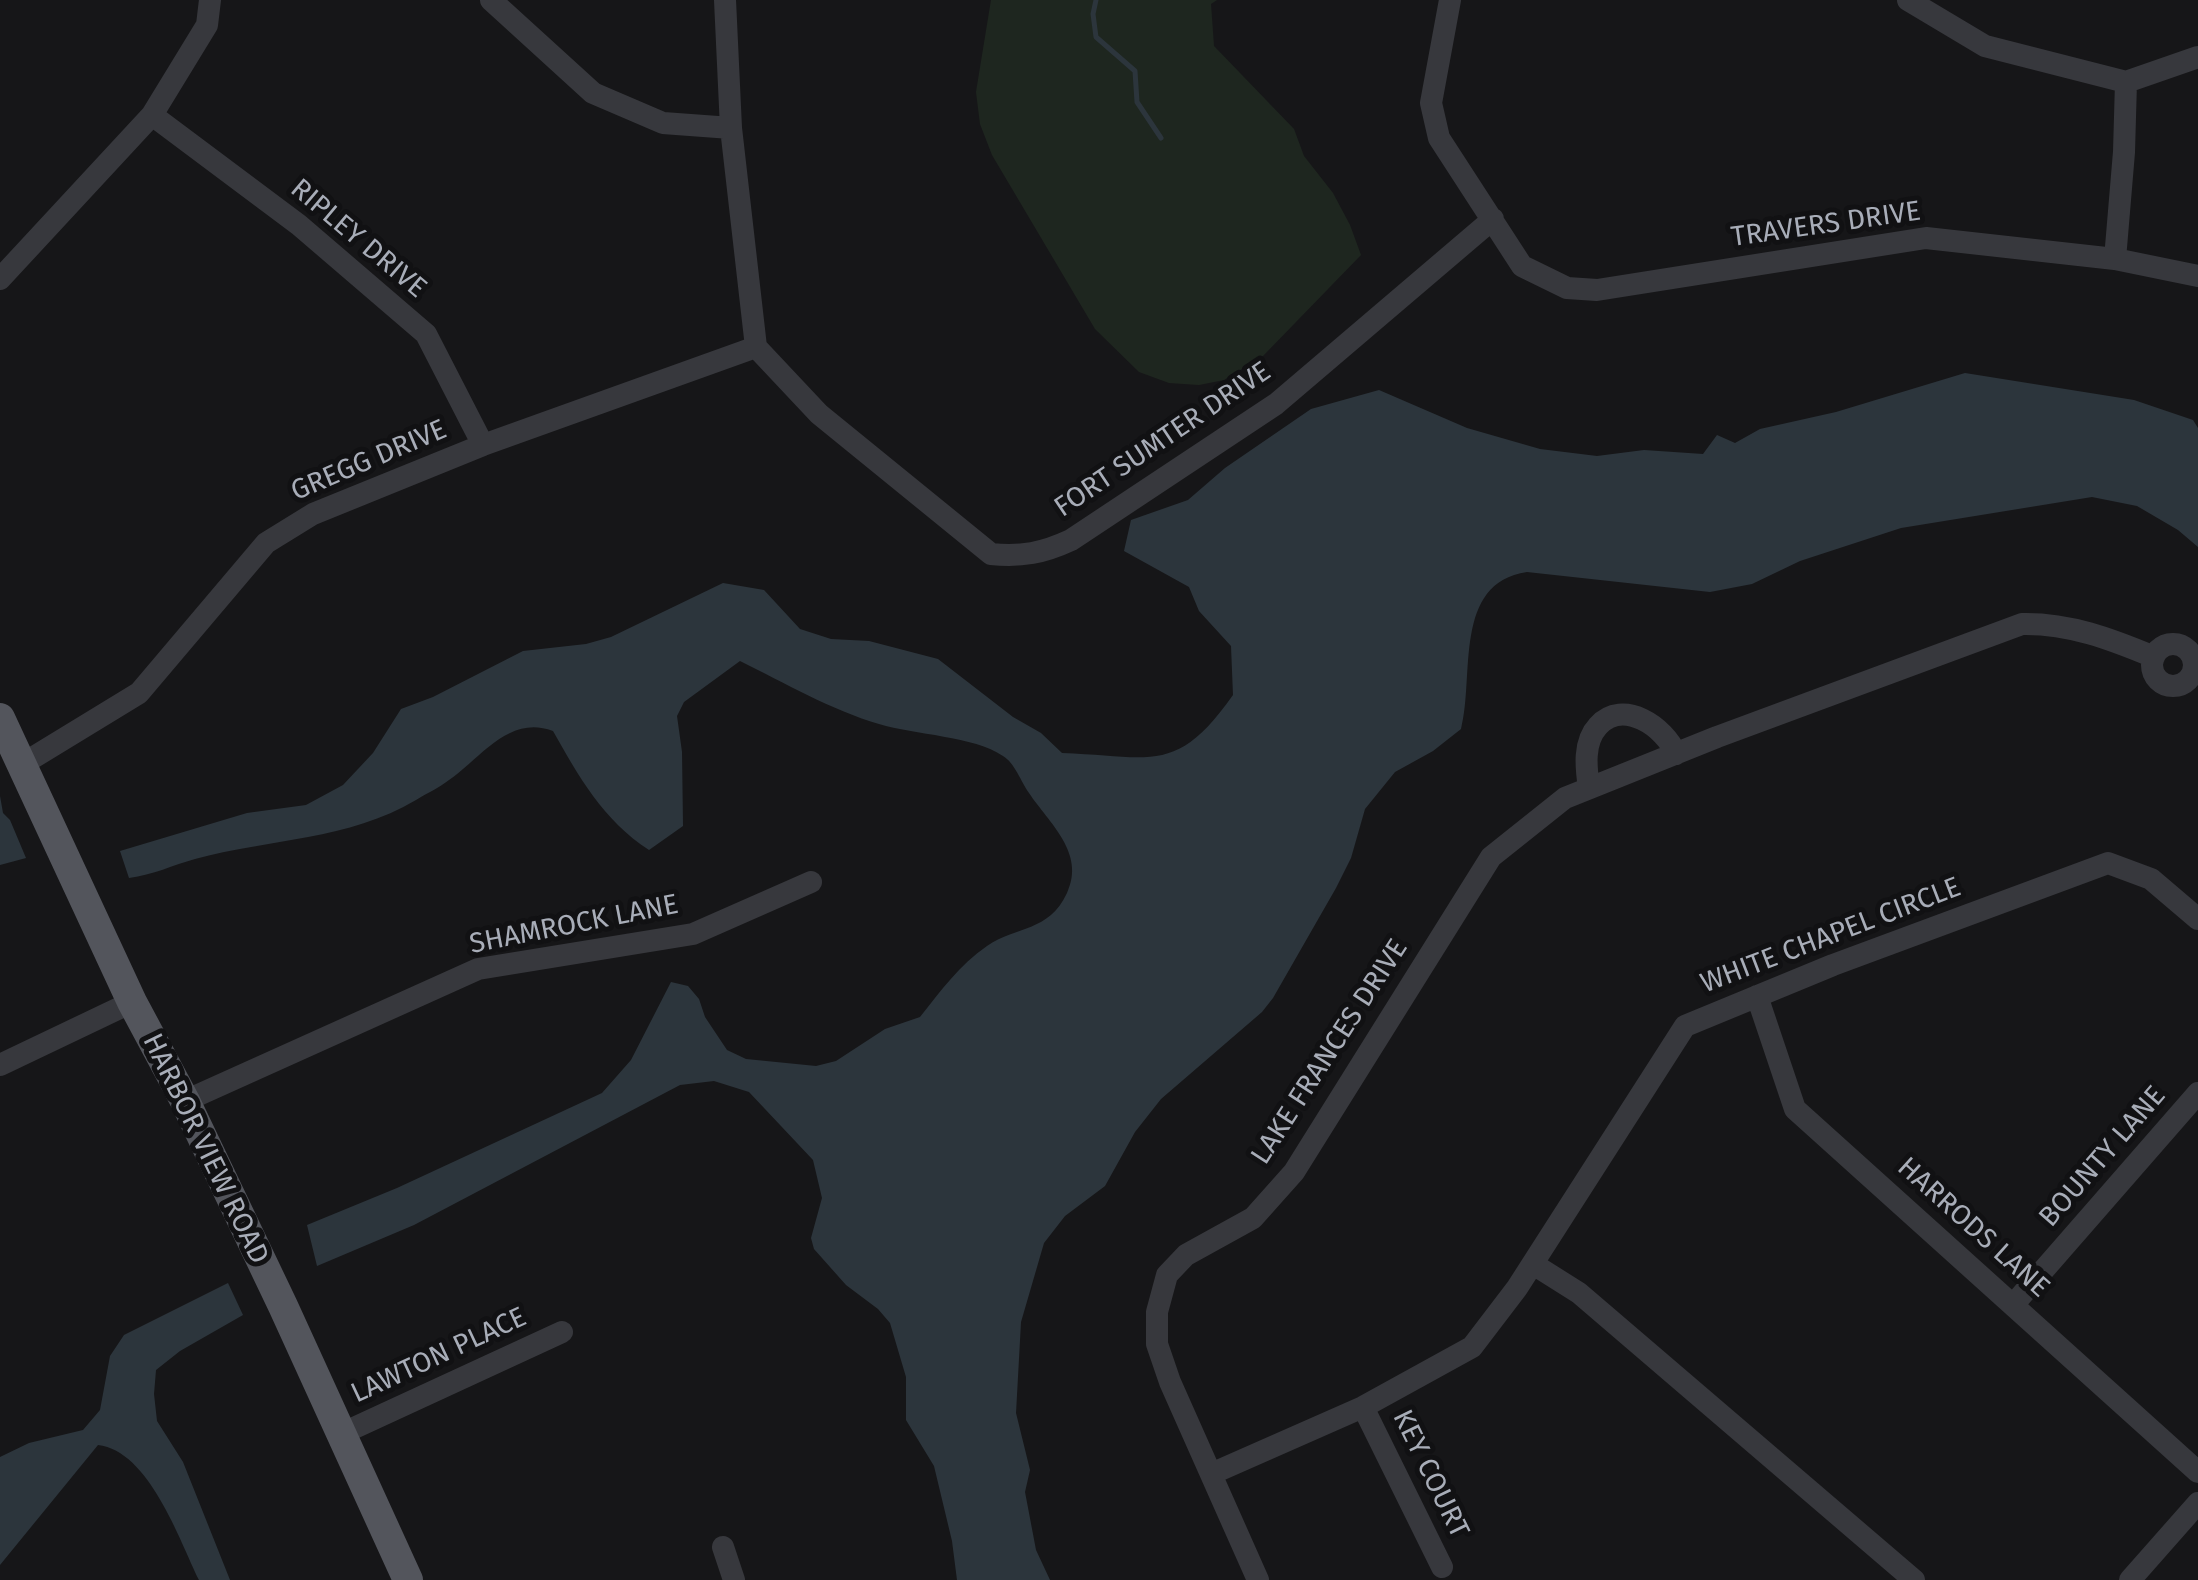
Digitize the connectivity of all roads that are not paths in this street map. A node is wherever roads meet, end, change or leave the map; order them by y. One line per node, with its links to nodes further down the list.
1 (210, 0): 8 (street)
2 (491, 0): 9 (street)
3 (725, 0): 9 (street)
4 (1450, 0): 10 (street)
5 (1908, 0): 7 (street)
6 (2198, 58): 7 (street)
7 (2126, 82): 11 (street)
8 (152, 115): 13 (street); 15 (street, RIPLEY DRIVE)
9 (731, 128): 14 (street)
10 (1493, 219): 11 (street, TRAVERS DRIVE); 14 (street, FORT SUMTER DRIVE)
11 (2115, 259): 12 (street, TRAVERS DRIVE)
12 (2198, 276)
13 (0, 280)
14 (756, 347): 15 (street, GREGG DRIVE)
15 (482, 445): 19 (street, GREGG DRIVE)
16 (2154, 657): 18 (street, LAKE FRANCES DRIVE)
17 (0, 718): 19 (main road, HARBOR VIEW ROAD)
18 (1676, 754): 20 (street, LAKE FRANCES DRIVE); 20 (street)
19 (22, 765): 24 (main road, HARBOR VIEW ROAD)
20 (1589, 788): 34 (street, LAKE FRANCES DRIVE)
21 (811, 882): 27 (street, SHAMROCK LANE)
22 (2198, 919): 23 (street, WHITE CHAPEL CIRCLE)
23 (1757, 996): 28 (street, WHITE CHAPEL CIRCLE); 29 (street, HARRODS LANE)
24 (132, 1002): 25 (street); 27 (main road, HARBOR VIEW ROAD)
25 (0, 1066)
26 (2198, 1094): 29 (street, BOUNTY LANE)
27 (185, 1101): 32 (main road, HARBOR VIEW ROAD)
28 (1533, 1264): 31 (street, WHITE CHAPEL CIRCLE); 41 (street)
29 (2013, 1305): 33 (street, HARRODS LANE)
30 (562, 1332): 32 (street, LAWTON PLACE)
31 (1363, 1407): 34 (street, WHITE CHAPEL CIRCLE); 37 (street, KEY COURT)
32 (341, 1434): 38 (main road, HARBOR VIEW ROAD)
33 (2198, 1472)
34 (1210, 1474): 40 (street, LAKE FRANCES DRIVE)
35 (2198, 1504): 42 (street)
36 (723, 1547): 39 (street)
37 (1442, 1567)
38 (408, 1580)
39 (734, 1580)
40 (1258, 1580)
41 (1914, 1580)
42 (2130, 1580)

